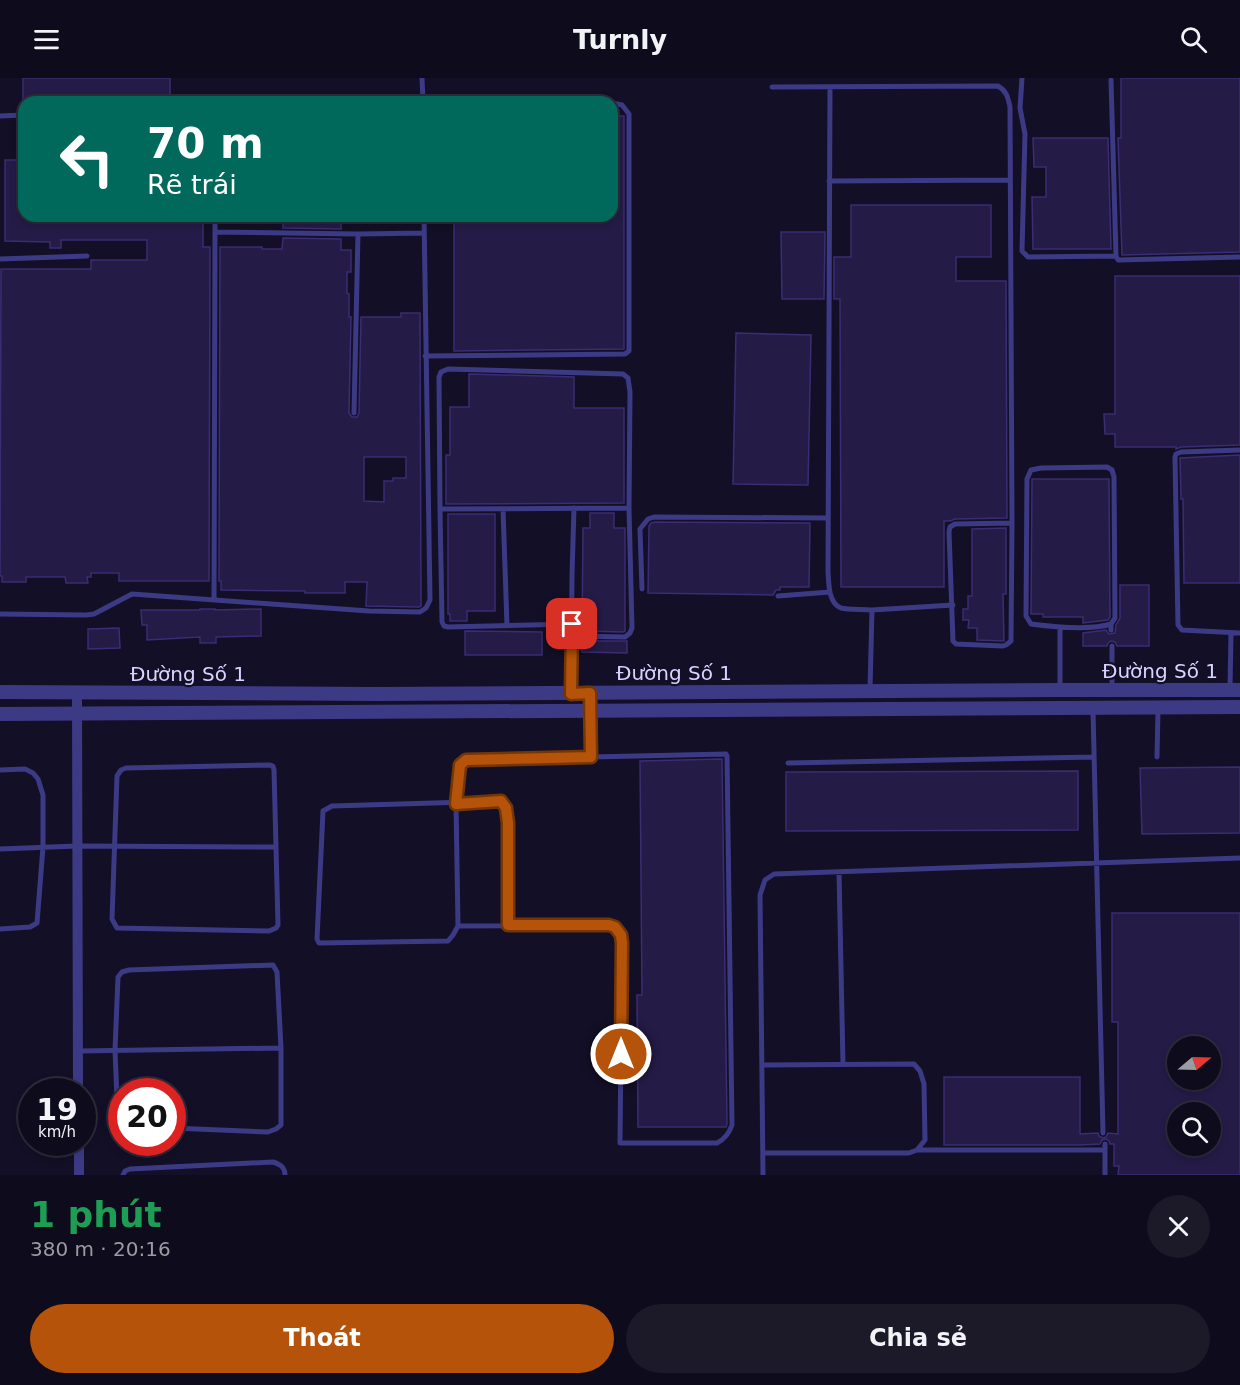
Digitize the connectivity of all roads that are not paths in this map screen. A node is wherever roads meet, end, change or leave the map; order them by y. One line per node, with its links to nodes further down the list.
1 (422, 78): 6 (lane)
2 (1022, 78): 18 (lane)
3 (1111, 80): 18 (lane)
4 (772, 87): 5 (lane)
5 (830, 87): 10 (lane); 11 (lane)
6 (423, 96)
7 (618, 104): 21 (lane)
8 (18, 115): 9 (lane)
9 (0, 116)
10 (1010, 180): 11 (lane); 29 (lane)
11 (829, 181): 28 (lane)
12 (215, 222): 14 (lane)
13 (423, 222): 15 (lane)
14 (215, 232): 16 (lane); 33 (lane)
15 (423, 232): 16 (lane); 21 (lane)
16 (358, 234): 22 (lane)
17 (87, 256): 20 (lane)
18 (1116, 256): 19 (lane)
19 (1240, 257)
20 (0, 259)
21 (425, 356): 33 (lane)
22 (354, 413)
23 (1240, 450): 40 (lane)
24 (574, 508): 25 (lane); 27 (lane); 37 (lane)
25 (629, 508): 26 (lane); 42 (lane)
26 (440, 509): 27 (lane); 38 (lane)
27 (504, 509): 38 (lane)
28 (828, 518): 30 (lane); 31 (lane)
29 (1012, 523): 34 (lane); 34 (lane)
30 (642, 588)
31 (830, 592): 32 (lane); 35 (lane)
32 (778, 596)
33 (214, 599): 36 (lane)
34 (953, 605): 35 (lane)
35 (872, 610): 48 (lane)
36 (0, 614)
37 (572, 624): 38 (lane); 42 (lane)
38 (507, 626)
39 (1060, 628): 39 (lane); 44 (lane)
40 (1231, 633): 41 (lane); 46 (lane)
41 (1240, 633)
42 (572, 636): 51 (lane)
43 (1112, 646): 45 (lane)
44 (1060, 690): 45 (street, Đường Số 1); 48 (street, Đường Số 1)
45 (1113, 690): 46 (street, Đường Số 1)
46 (1235, 690)
47 (0, 692): 49 (street, Đường Số 1)
48 (870, 692): 50 (street, Đường Số 1)
49 (77, 693): 51 (street, Đường Số 1); 57 (street)
50 (590, 693): 51 (street, Đường Số 1); 55 (lane)
51 (571, 694)
52 (1240, 707): 53 (street, Đường Số 1)
53 (1158, 708): 54 (street, Đường Số 1); 60 (lane)
54 (1093, 709): 55 (street, Đường Số 1); 59 (lane)
55 (591, 710): 57 (street, Đường Số 1); 58 (lane)
56 (0, 714): 57 (street, Đường Số 1)
57 (77, 714): 64 (street)
58 (591, 757): 63 (lane); 72 (lane)
59 (1094, 757): 61 (lane); 70 (lane)
60 (1157, 757)
61 (788, 763)
62 (0, 770): 66 (lane)
63 (456, 804): 72 (lane); 73 (lane); 73 (lane)
64 (77, 846): 65 (lane); 66 (lane); 77 (street)
65 (114, 846): 67 (lane); 67 (lane); 67 (lane)
66 (43, 847): 68 (lane); 74 (lane)
67 (275, 847)
68 (0, 849)
69 (1240, 858): 70 (lane)
70 (1097, 862): 71 (lane); 83 (lane)
71 (839, 872): 78 (lane); 79 (lane)
72 (508, 925): 73 (lane)
73 (458, 926)
74 (0, 929)
75 (281, 1048): 76 (lane); 76 (lane); 82 (lane)
76 (115, 1050): 77 (lane); 81 (lane)
77 (78, 1051): 80 (street)
78 (843, 1064): 79 (lane); 84 (lane)
79 (762, 1065): 85 (lane)
80 (78, 1078)
81 (116, 1078)
82 (186, 1129)
83 (1103, 1133)
84 (917, 1150): 85 (lane); 91 (lane)
85 (762, 1153): 90 (lane)
86 (79, 1156): 87 (street)
87 (79, 1175)
88 (123, 1175): 89 (lane)
89 (285, 1175)
90 (763, 1175)
91 (1105, 1175)

